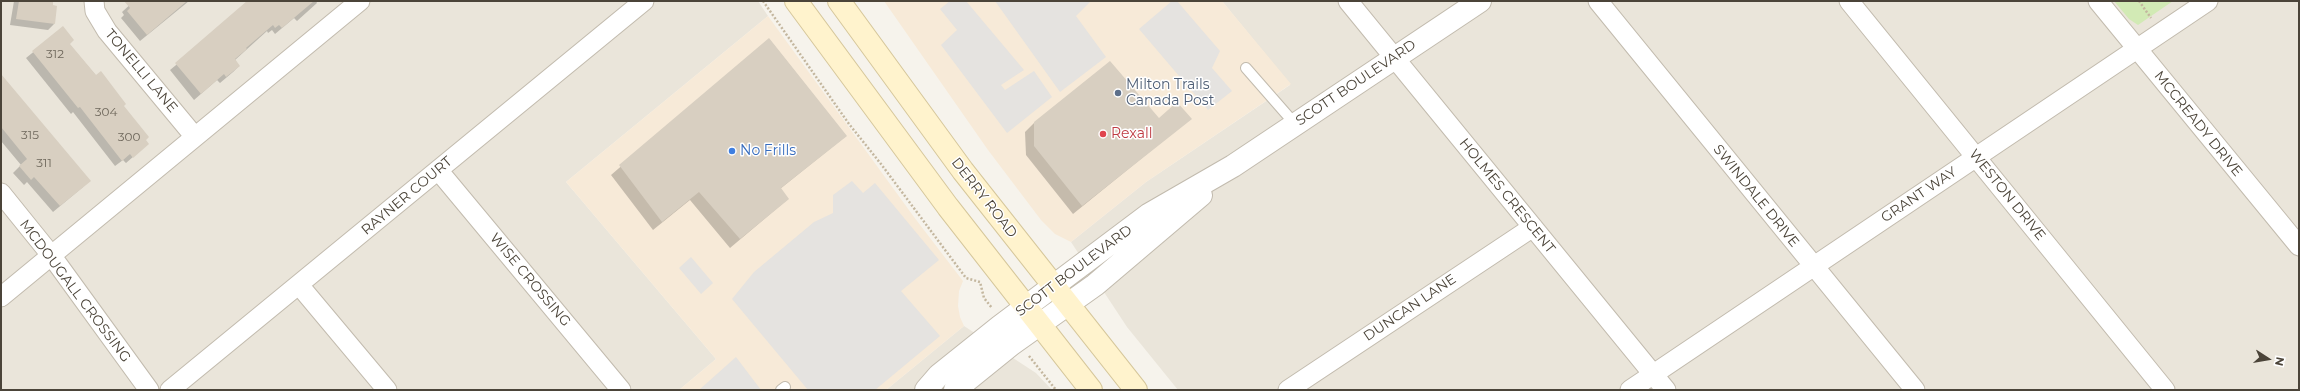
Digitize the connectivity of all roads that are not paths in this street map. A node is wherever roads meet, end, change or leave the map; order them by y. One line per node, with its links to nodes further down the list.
1 (94, 1): 16 (street, TONELLI LANE)
2 (360, 1): 16 (street)
3 (644, 1): 19 (street, RAYNER COURT)
4 (796, 1): 29 (main road)
5 (839, 1): 26 (main road, DERRY ROAD)
6 (1348, 1): 13 (street, HOLMES CRESCENT)
7 (1480, 1): 13 (street, SCOTT BOULEVARD)
8 (1598, 1): 24 (street, SWINDALE DRIVE)
9 (1849, 1): 17 (street, WESTON DRIVE)
10 (2098, 1): 12 (street, MCCREADY DRIVE)
11 (2208, 1): 12 (street, GRANT WAY)
12 (2137, 49): 17 (street, GRANT WAY); 22 (street, MCCREADY DRIVE)
13 (1394, 58): 15 (street, SCOTT BOULEVARD); 21 (street, HOLMES CRESCENT)
14 (1246, 68): 15 (lane)
15 (1295, 124): 18 (street, SCOTT BOULEVARD)
16 (195, 137): 23 (street)
17 (1976, 157): 24 (street, GRANT WAY); 44 (street, WESTON DRIVE)
18 (1233, 166): 26 (street, SCOTT BOULEVARD); 28 (street, SCOTT BOULEVARD)
19 (438, 170): 25 (street, RAYNER COURT); 35 (street, WISE CROSSING)
20 (1, 193): 23 (street, MCDOUGALL CROSSING)
21 (1533, 228): 31 (street, HOLMES CRESCENT); 40 (street, DUNCAN LANE)
22 (2299, 246)
23 (51, 255): 27 (street); 32 (street, MCDOUGALL CROSSING)
24 (1814, 266): 31 (street, GRANT WAY); 43 (street, SWINDALE DRIVE)
25 (300, 285): 33 (street, RAYNER COURT); 34 (street)
26 (1053, 287): 28 (main road, DERRY ROAD); 29 (street, SCOTT BOULEVARD)
27 (1, 297)
28 (1067, 305): 30 (street, SCOTT BOULEVARD); 39 (main road, DERRY ROAD)
29 (1025, 308): 30 (main road); 36 (street, SCOTT BOULEVARD)
30 (1039, 325): 37 (street, SCOTT BOULEVARD); 38 (main road)
31 (1653, 375): 41 (street, GRANT WAY); 42 (street, HOLMES CRESCENT)
32 (149, 390)
33 (170, 390)
34 (387, 390)
35 (621, 390)
36 (926, 390)
37 (955, 390)
38 (1091, 390)
39 (1136, 390)
40 (1288, 390)
41 (1630, 390)
42 (1666, 390)
43 (1915, 390)
44 (2165, 390)

